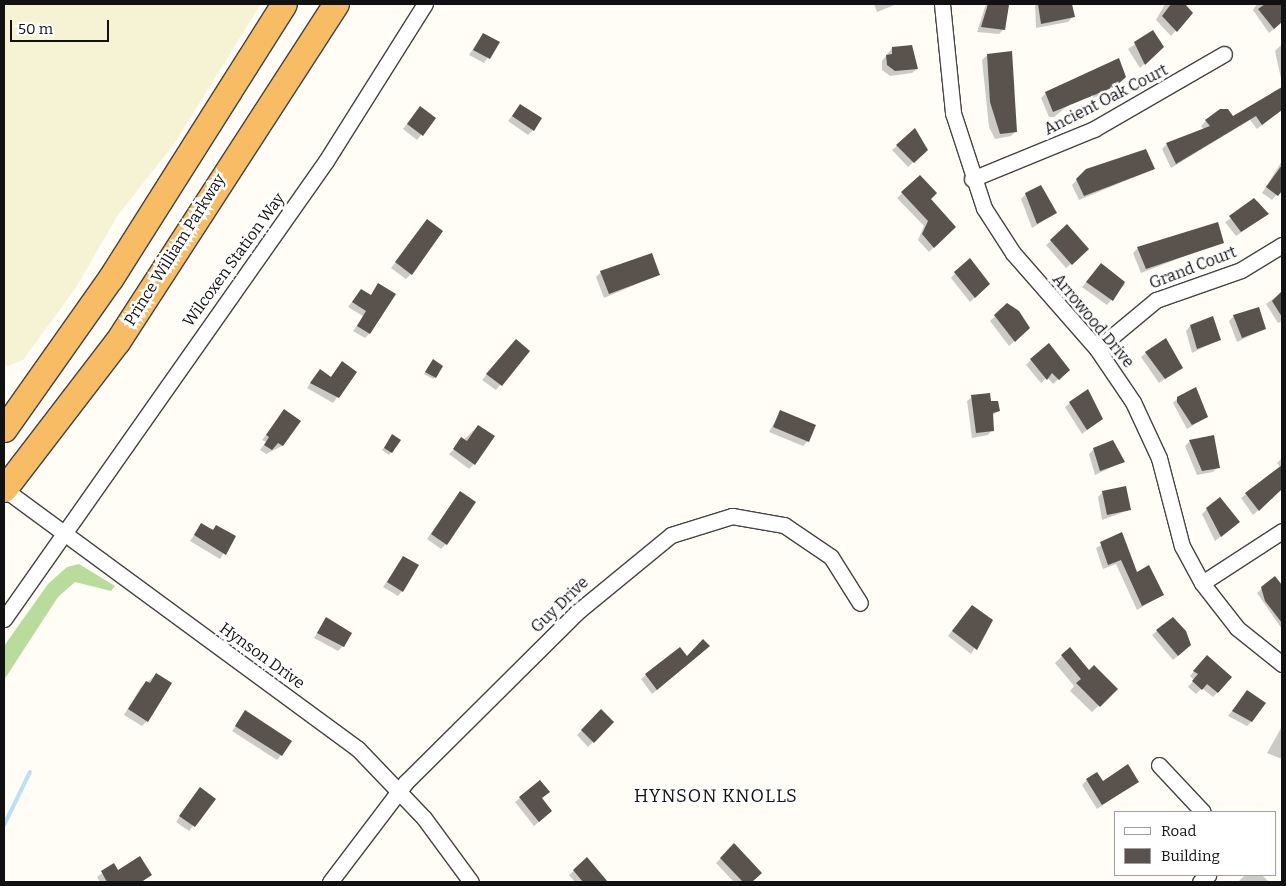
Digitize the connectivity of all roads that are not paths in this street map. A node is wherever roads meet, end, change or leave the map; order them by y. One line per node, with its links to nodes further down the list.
1 (284, 4): 9 (highway)
2 (336, 4): 10 (highway, Prince William Parkway)
3 (425, 4): 12 (street, Wilcoxen Station Way)
4 (942, 4): 6 (street, Arrowood Drive)
5 (1224, 54): 6 (street, Ancient Oak Court)
6 (972, 179): 8 (street, Arrowood Drive)
7 (1282, 245): 8 (street, Grand Court)
8 (1097, 349): 13 (street, Arrowood Drive)
9 (4, 429)
10 (4, 489): 12 (street, Hynson Drive)
11 (1282, 530): 13 (street)
12 (63, 532): 15 (street, Wilcoxen Station Way); 18 (street, Hynson Drive)
13 (1202, 583): 16 (street, Arrowood Drive)
14 (860, 603): 18 (street, Guy Drive)
15 (4, 618)
16 (1282, 664)
17 (1159, 765): 19 (street)
18 (400, 790): 20 (street, Guy Drive); 21 (street, Hynson Drive)
19 (1202, 811)
20 (330, 882)
21 (471, 882)

